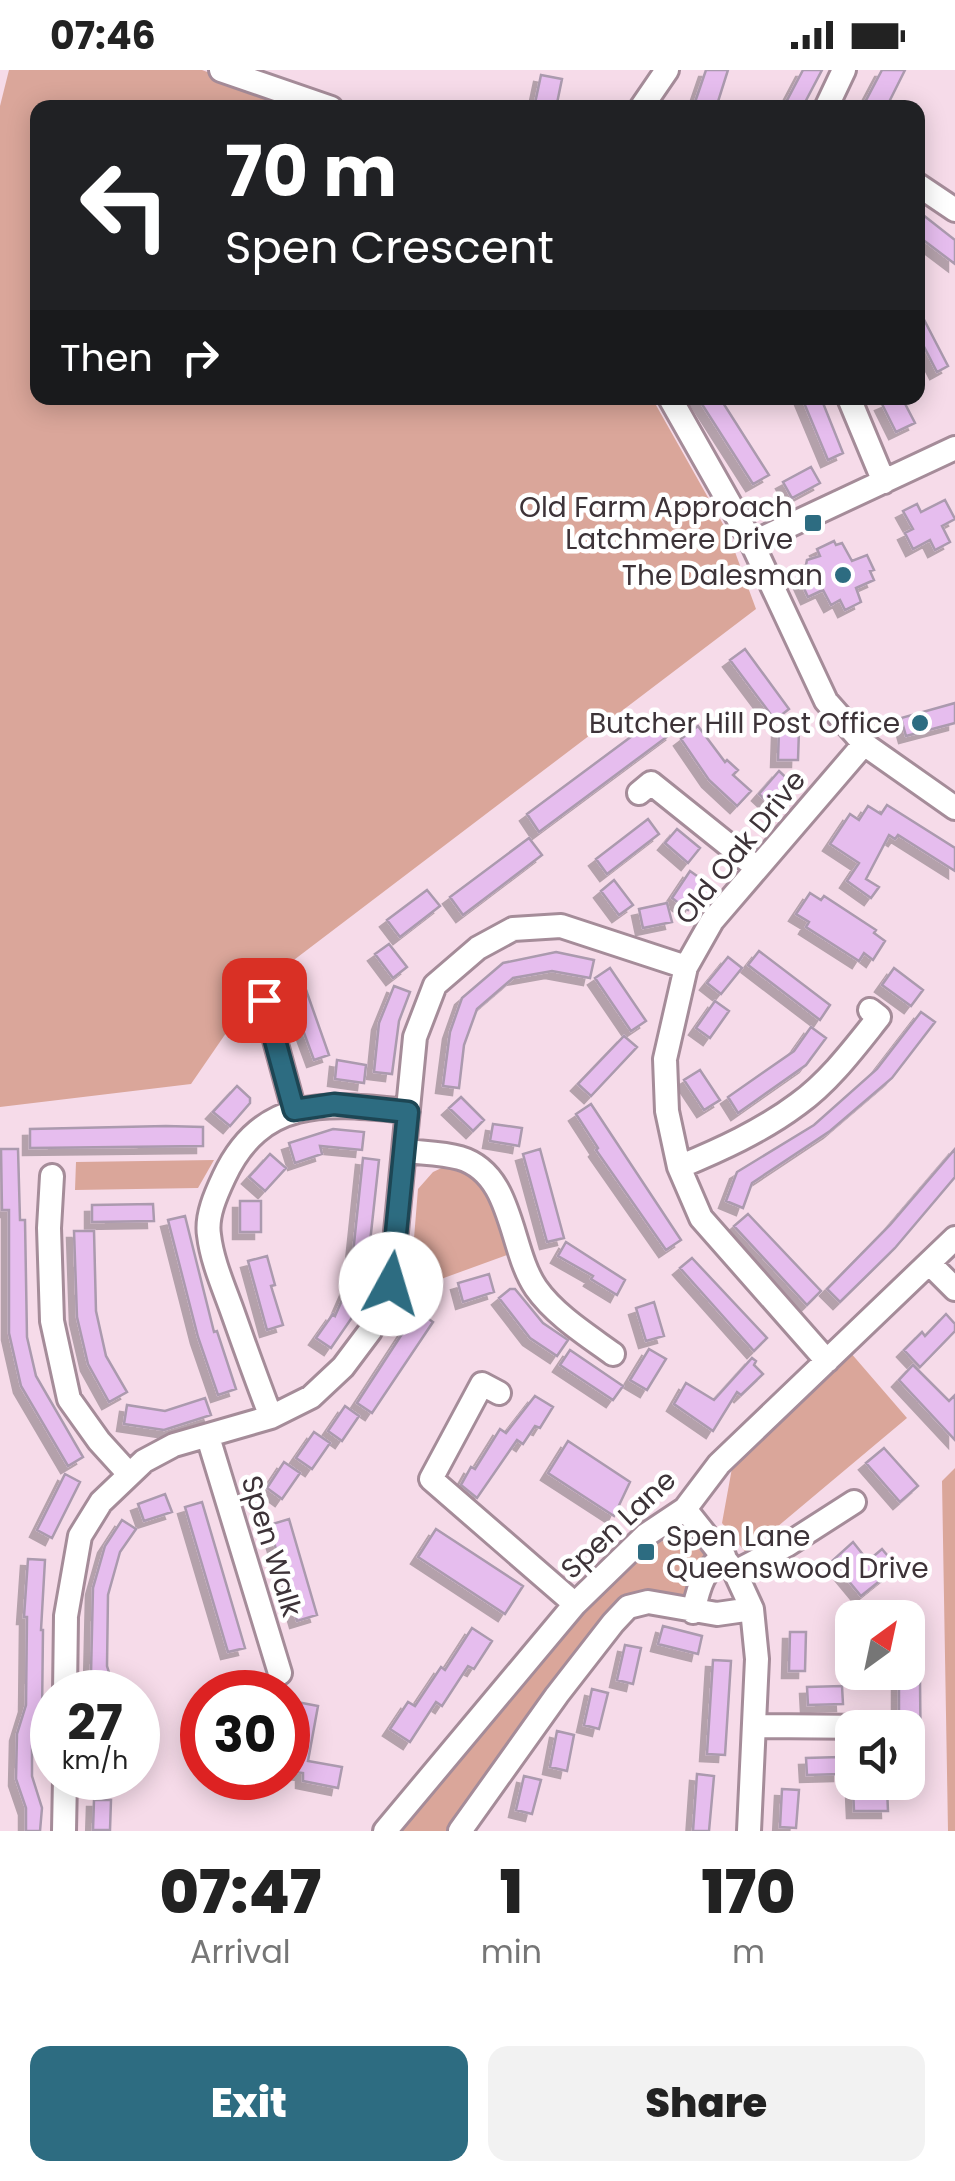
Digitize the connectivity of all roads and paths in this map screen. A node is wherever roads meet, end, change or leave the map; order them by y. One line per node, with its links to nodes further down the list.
1 (221, 70): 4 (street)
2 (667, 70): 5 (street)
3 (844, 70): 6 (street)
4 (309, 100)
5 (647, 100)
6 (830, 100)
7 (925, 190): 8 (street)
8 (955, 210)
9 (674, 405): 13 (street)
10 (852, 405): 12 (street)
11 (955, 448): 12 (street)
12 (884, 482): 13 (street)
13 (752, 543): 14 (street)
14 (864, 744): 16 (street); 17 (street, Old Oak Drive)
15 (651, 783): 17 (street)
16 (955, 808)
17 (757, 868): 18 (street, Old Oak Drive)
18 (686, 967): 22 (street); 24 (street, Old Oak Drive)
19 (264, 1000): 21 (street)
20 (870, 1010): 24 (street)
21 (294, 1110): 22 (street); 32 (street)
22 (408, 1112): 23 (street)
23 (406, 1151): 29 (street); 32 (street)
24 (678, 1167): 30 (street, Old Oak Drive)
25 (52, 1176): 34 (street)
26 (955, 1238): 27 (street, Spen Lane)
27 (929, 1263): 28 (street); 30 (street, Spen Lane)
28 (955, 1289)
29 (613, 1354)
30 (827, 1360): 36 (street, Spen Lane)
31 (499, 1393): 38 (street)
32 (272, 1416): 33 (street)
33 (208, 1437): 34 (street); 42 (street, Spen Walk)
34 (129, 1474): 41 (street)
35 (854, 1502): 37 (street)
36 (685, 1508): 37 (street); 38 (street, Spen Lane)
37 (729, 1564): 39 (street); 40 (street)
38 (575, 1604): 47 (street, Spen Lane)
39 (752, 1609): 40 (street); 43 (street)
40 (693, 1612): 48 (street)
41 (65, 1670)
42 (279, 1670)
43 (754, 1726): 44 (street); 49 (street)
44 (835, 1727)
45 (65, 1800): 46 (street)
46 (64, 1831)
47 (384, 1831)
48 (460, 1831)
49 (749, 1831)

